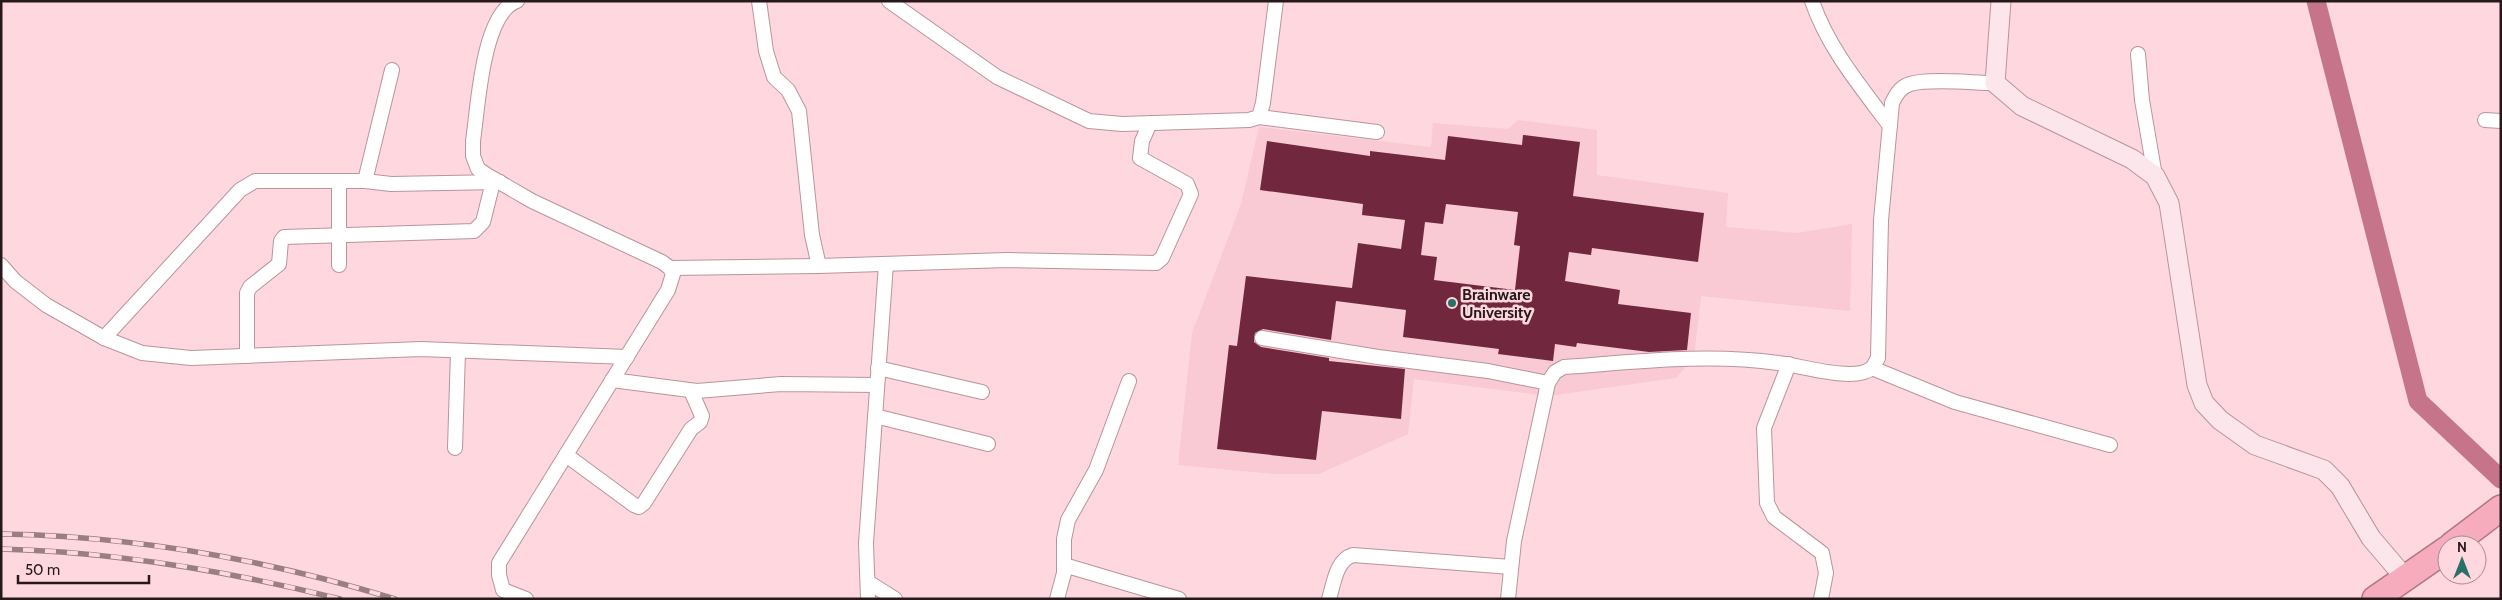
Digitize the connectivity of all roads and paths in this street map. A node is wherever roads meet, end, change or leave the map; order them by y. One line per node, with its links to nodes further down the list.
1 (517, 1): 19 (street)
2 (759, 1): 24 (street)
3 (889, 1): 13 (street)
4 (1276, 1): 10 (street)
5 (1812, 1): 14 (street)
6 (2001, 1): 9 (street)
7 (2138, 54): 16 (street)
8 (392, 70): 18 (street)
9 (1995, 83): 14 (street); 16 (street)
10 (1259, 117): 13 (street); 15 (street)
11 (2485, 120): 12 (street)
12 (2501, 122)
13 (1150, 123): 21 (street)
14 (1890, 126): 33 (street)
15 (1377, 132)
16 (2155, 176): 50 (street)
17 (339, 182): 18 (street); 20 (street); 26 (street)
18 (365, 182): 19 (street)
19 (497, 182): 20 (street); 25 (street)
20 (340, 235): 23 (street); 29 (street)
21 (886, 264): 24 (street); 32 (street)
22 (1, 265): 26 (street)
23 (339, 266)
24 (819, 266): 25 (street)
25 (670, 268): 30 (street)
26 (104, 338): 29 (street)
27 (1262, 338): 36 (street)
28 (458, 351): 29 (street); 30 (street); 43 (street)
29 (247, 356)
30 (627, 357): 34 (street)
31 (1789, 364): 33 (street); 36 (street); 59 (street)
32 (878, 368): 37 (street); 39 (street)
33 (1872, 368): 42 (street)
34 (612, 380): 38 (street); 44 (street)
35 (1129, 382): 48 (street)
36 (1548, 383): 49 (street)
37 (877, 385): 38 (street); 40 (street)
38 (691, 390): 44 (street)
39 (982, 392)
40 (875, 416): 41 (street); 51 (street)
41 (988, 444)
42 (2110, 445)
43 (455, 448)
44 (566, 455): 52 (street)
45 (2499, 509): 46 (highway)
46 (2465, 535)
47 (2437, 556): 50 (highway)
48 (1064, 565): 55 (street); 56 (street)
49 (1511, 567): 57 (street); 58 (street)
50 (2406, 579): 60 (highway)
51 (868, 582): 53 (street); 54 (street)
52 (526, 599)
53 (868, 599)
54 (895, 599)
55 (1057, 599)
56 (1179, 599)
57 (1329, 599)
58 (1508, 599)
59 (1821, 599)
60 (2375, 599)

